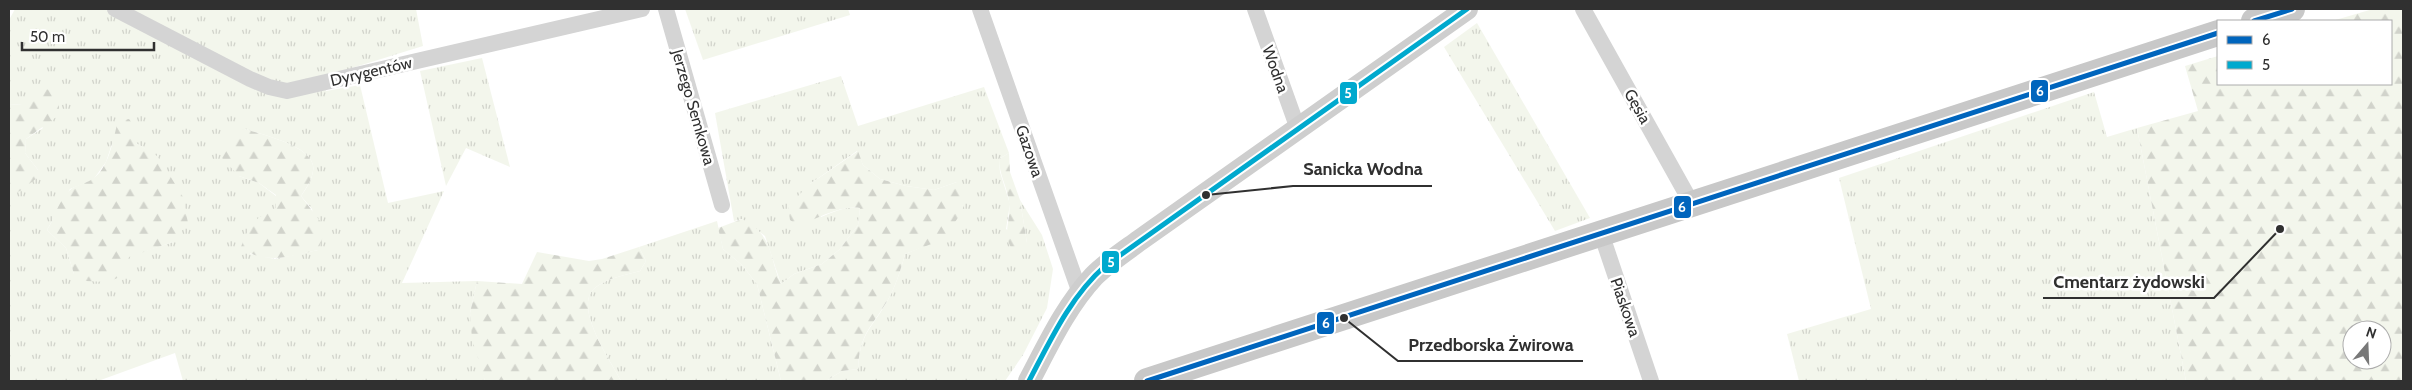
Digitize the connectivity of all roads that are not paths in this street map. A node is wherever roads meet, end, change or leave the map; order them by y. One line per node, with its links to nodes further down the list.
1 (115, 9): 2 (street, Dyrygentów)
2 (642, 9)
3 (666, 9): 13 (street, Jerzego Semkowa)
4 (980, 9): 15 (street, Gazowa)
5 (1255, 9): 11 (street, Wodna)
6 (1583, 9): 12 (street, Gęsia)
7 (2292, 9): 9 (main road)
8 (1455, 13): 11 (street)
9 (2257, 20)
10 (2217, 33): 12 (main road)
11 (1298, 129): 15 (street)
12 (1692, 204): 14 (main road)
13 (722, 205)
14 (1601, 233): 17 (main road); 18 (street, Piaskowa)
15 (1080, 293): 16 (street)
16 (1029, 381)
17 (1147, 381)
18 (1651, 381)

